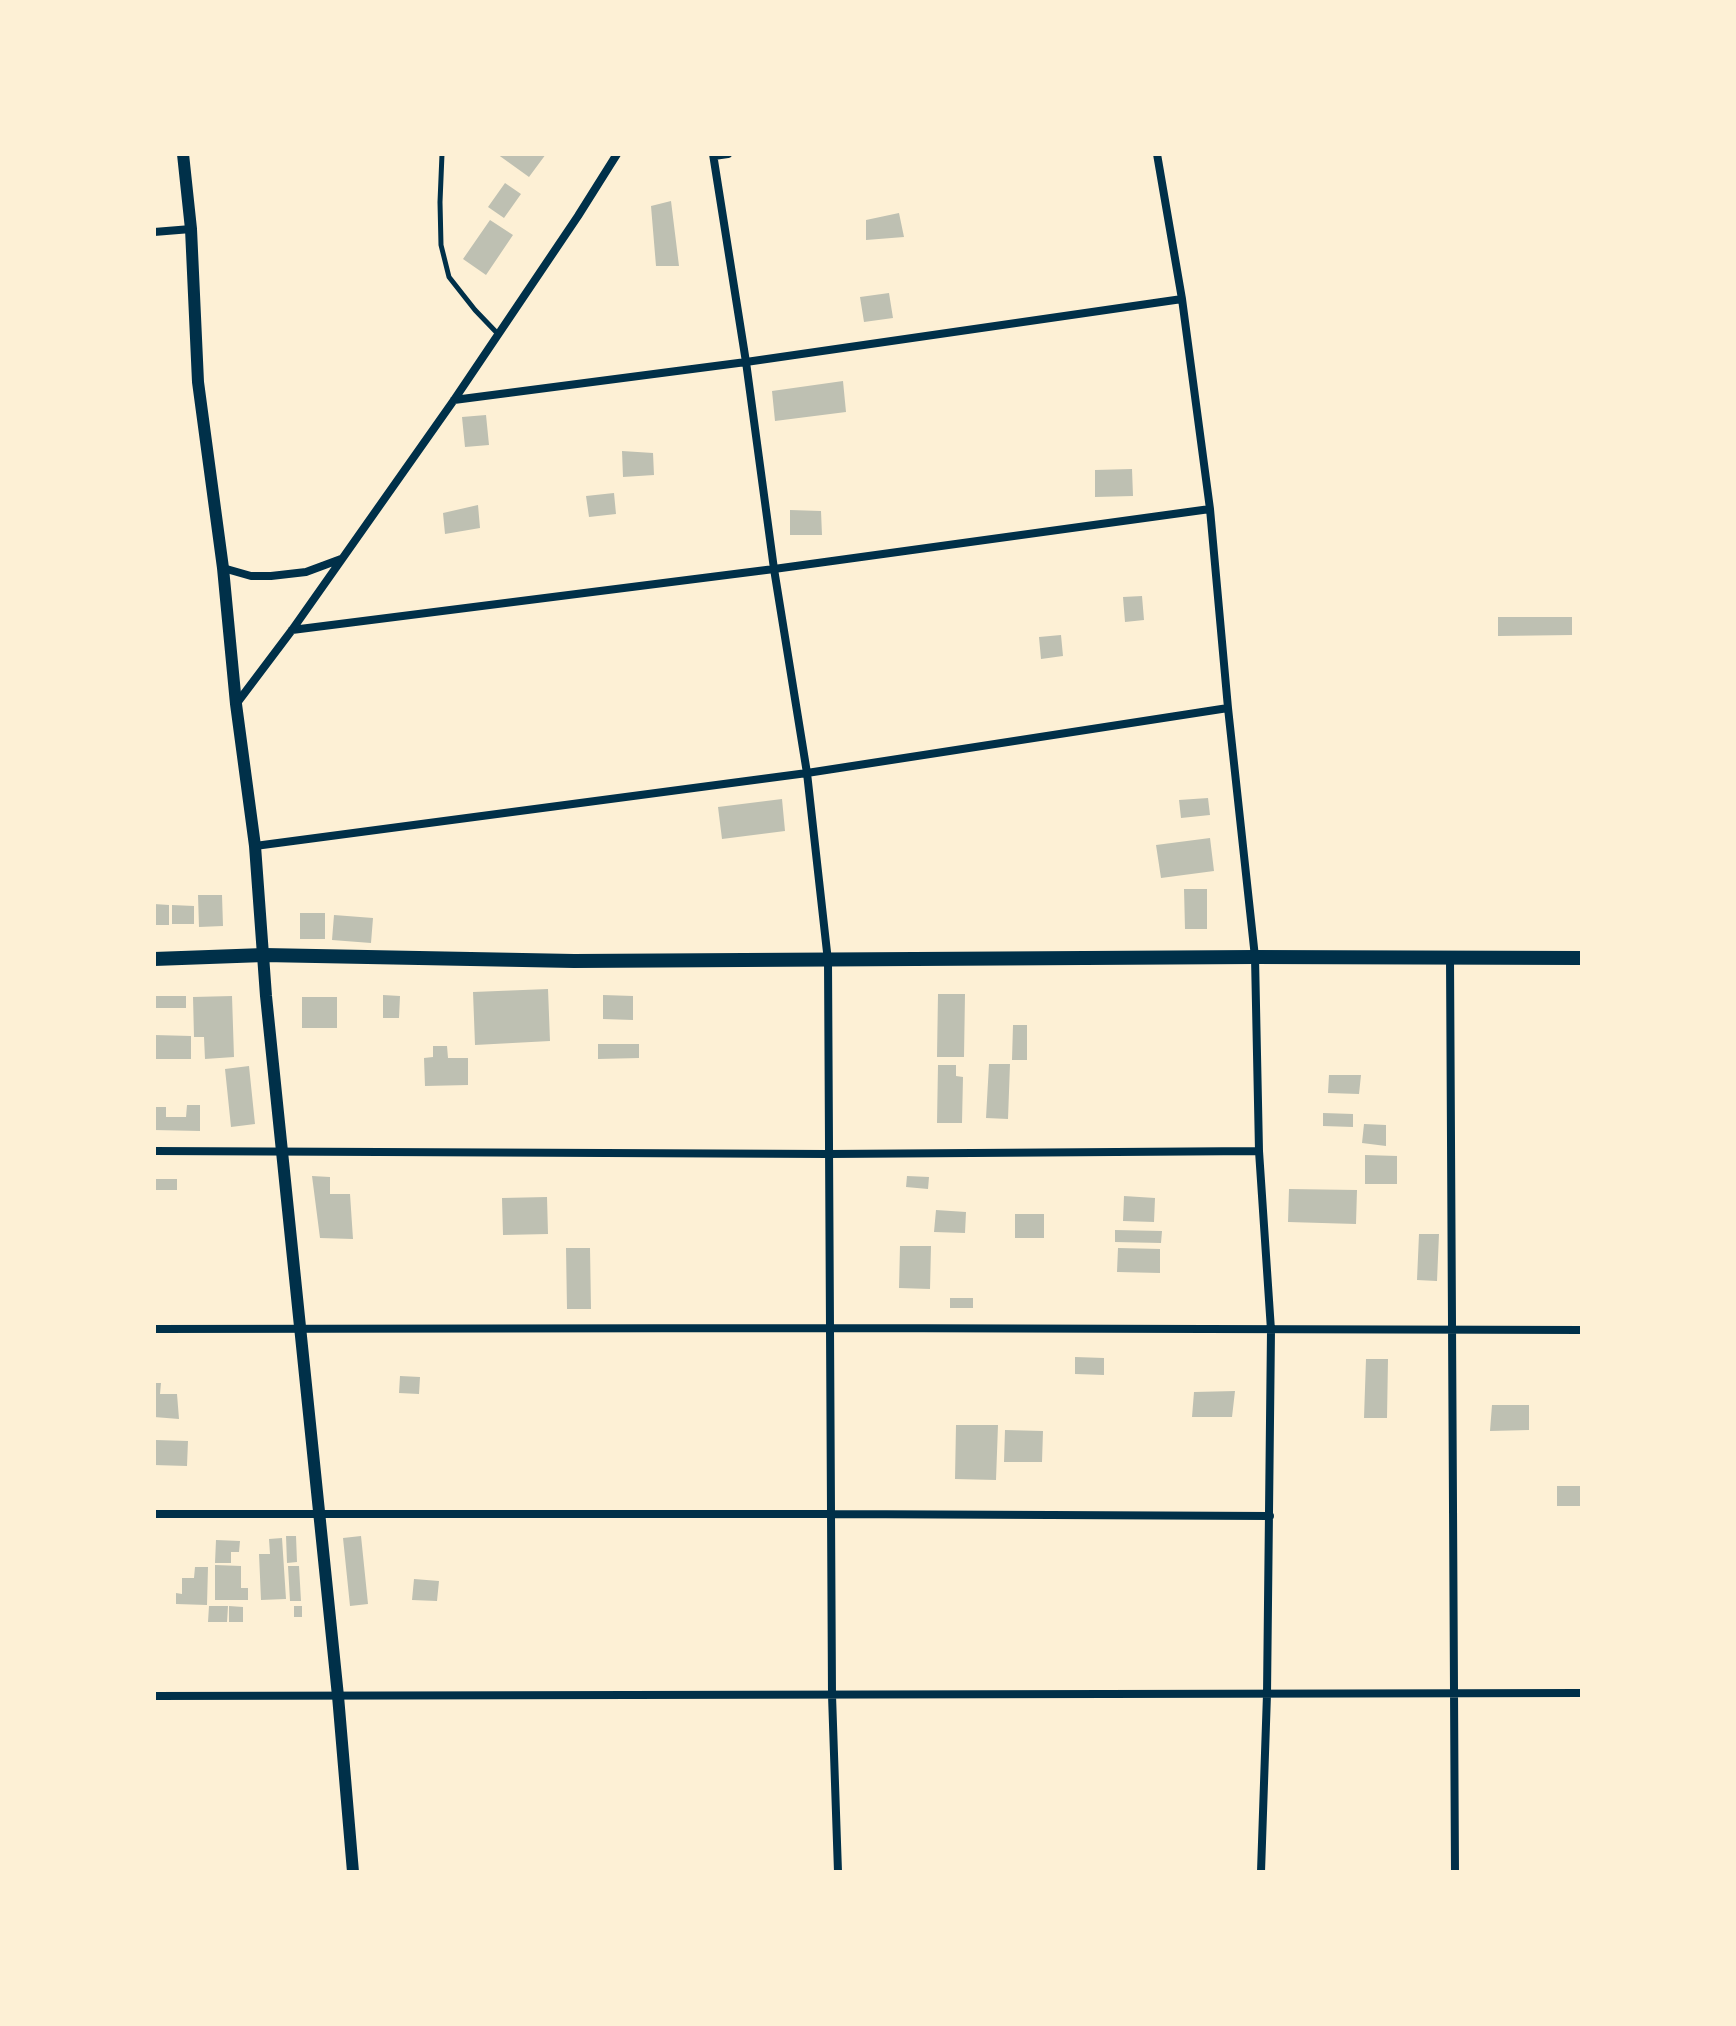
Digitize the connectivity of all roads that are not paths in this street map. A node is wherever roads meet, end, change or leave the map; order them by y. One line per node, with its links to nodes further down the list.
1 (183, 154): 7 (street)
2 (442, 154): 10 (lane)
3 (617, 154): 10 (street)
4 (728, 154): 6 (street)
5 (1157, 154): 9 (street)
6 (714, 155): 11 (street)
7 (191, 229): 8 (street); 15 (street)
8 (154, 232)
9 (1182, 299): 11 (street); 13 (street)
10 (498, 334): 12 (street)
11 (746, 362): 12 (street); 16 (street)
12 (454, 400): 14 (street)
13 (1210, 509): 16 (street); 19 (street)
14 (342, 559): 15 (street); 17 (street)
15 (223, 568): 18 (street)
16 (774, 569): 17 (street); 20 (street)
17 (292, 630): 18 (street)
18 (236, 704): 21 (street)
19 (1228, 708): 20 (street); 23 (street)
20 (807, 773): 21 (street); 27 (street)
21 (255, 846): 22 (street)
22 (264, 955): 26 (main road); 27 (main road); 28 (street)
23 (1255, 957): 24 (main road); 27 (main road); 30 (street)
24 (1450, 958): 25 (main road); 36 (street)
25 (1582, 958)
26 (154, 959)
27 (828, 961): 31 (street)
28 (282, 1150): 29 (street); 31 (street); 32 (street)
29 (154, 1151)
30 (1259, 1151): 31 (street); 35 (street)
31 (829, 1154): 33 (street)
32 (299, 1328): 33 (street); 34 (street); 40 (street)
33 (830, 1328): 35 (street); 39 (street)
34 (154, 1329)
35 (1271, 1330): 36 (street); 41 (street)
36 (1452, 1330): 37 (street); 42 (street)
37 (1582, 1330)
38 (154, 1514): 40 (street)
39 (831, 1514): 40 (street); 41 (street); 45 (street)
40 (318, 1515): 47 (street)
41 (1270, 1516): 44 (street)
42 (1454, 1693): 43 (street); 44 (street); 51 (street)
43 (1582, 1693)
44 (1267, 1694): 45 (street); 50 (street)
45 (832, 1695): 47 (street); 49 (street)
46 (154, 1696): 47 (street)
47 (338, 1696): 48 (street)
48 (353, 1872)
49 (838, 1872)
50 (1261, 1872)
51 (1455, 1872)

